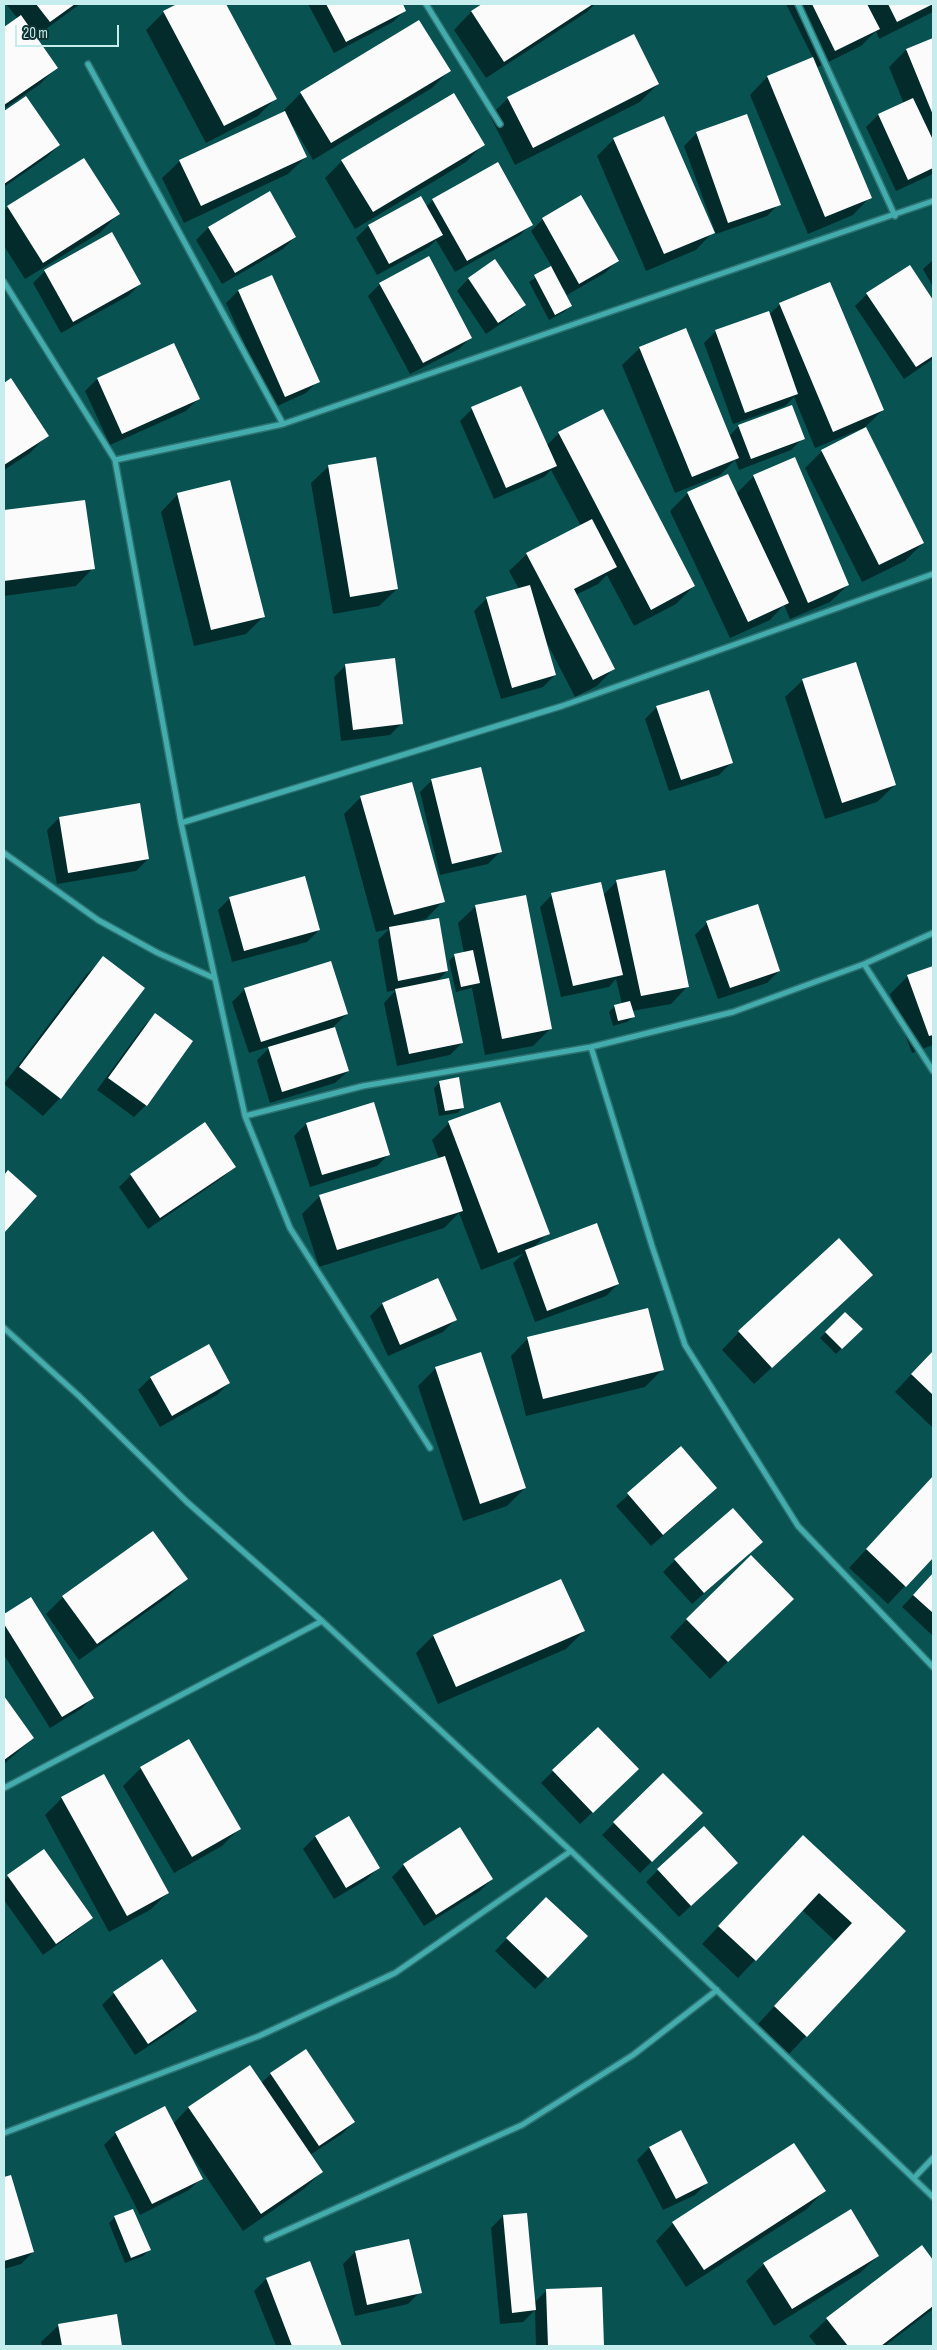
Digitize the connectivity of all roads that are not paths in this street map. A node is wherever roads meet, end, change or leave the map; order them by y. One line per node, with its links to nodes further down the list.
1 (426, 4): 4 (street)
2 (798, 4): 6 (street)
3 (88, 64): 8 (street)
4 (500, 124)
5 (933, 201): 6 (street)
6 (895, 216): 8 (street)
7 (4, 282): 9 (street)
8 (283, 424): 9 (street)
9 (115, 460): 11 (street)
10 (933, 574): 11 (street)
11 (180, 823): 15 (street)
12 (4, 853): 15 (street)
13 (933, 933): 14 (street)
14 (864, 964): 16 (street); 17 (street)
15 (214, 978): 18 (street)
16 (591, 1046): 18 (street); 22 (street)
17 (933, 1071)
18 (245, 1116): 20 (street)
19 (4, 1328): 21 (street)
20 (430, 1448)
21 (322, 1621): 23 (street); 24 (street)
22 (933, 1667)
23 (4, 1788)
24 (571, 1851): 25 (street); 26 (street)
25 (717, 1990): 28 (street); 30 (street)
26 (4, 2134)
27 (933, 2158): 28 (street)
28 (914, 2178): 29 (street)
29 (933, 2196)
30 (267, 2239)

